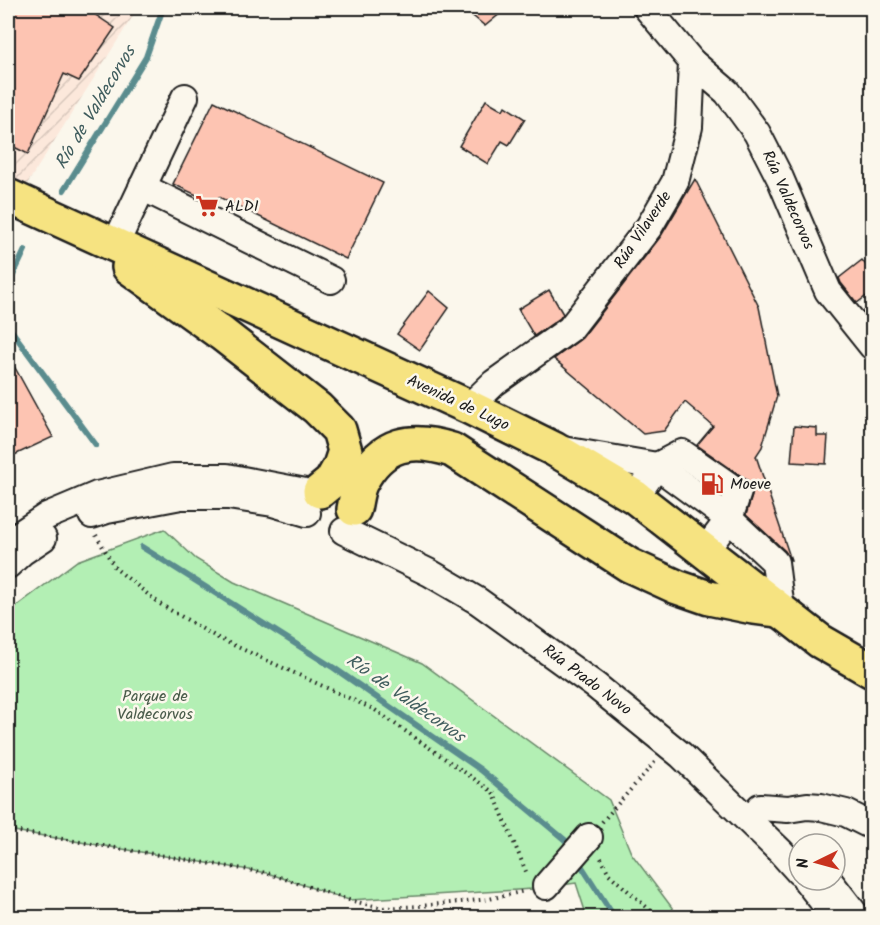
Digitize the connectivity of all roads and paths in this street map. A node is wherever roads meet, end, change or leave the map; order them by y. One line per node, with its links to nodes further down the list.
1 (650, 9): 2 (street)
2 (692, 62): 9 (street, Rúa Valdecorvos); 10 (street, Rúa Vilaverde)
3 (185, 96): 4 (street)
4 (142, 188): 7 (street); 8 (street)
5 (8, 196): 6 (highway, Avenida de Lugo)
6 (70, 224): 7 (highway, Avenida de Lugo); 14 (highway)
7 (115, 245): 10 (highway, Avenida de Lugo)
8 (331, 280)
9 (873, 346)
10 (469, 407): 11 (highway, Avenida de Lugo)
11 (555, 449): 12 (street); 13 (highway, Avenida de Lugo)
12 (657, 466): 13 (street); 17 (street)
13 (635, 497): 19 (highway, Avenida de Lugo)
14 (314, 499): 15 (street); 16 (street); 16 (street); 18 (street)
15 (87, 517): 20 (street); 30 (path)
16 (350, 519): 21 (highway); 23 (street, Rúa Prado Novo); 24 (street, Rúa Prado Novo)
17 (729, 519): 19 (street); 21 (street)
18 (8, 542)
19 (705, 551): 21 (highway, Avenida de Lugo)
20 (8, 565)
21 (781, 610): 22 (highway, Avenida de Lugo)
22 (873, 671)
23 (669, 746): 28 (path); 29 (street, Rúa Prado Novo)
24 (760, 807): 25 (street); 27 (street, Rúa Prado Novo)
25 (873, 826)
26 (8, 830): 33 (path)
27 (787, 834)
28 (590, 837): 30 (street); 35 (path)
29 (787, 860)
30 (539, 888): 33 (path)
31 (815, 892): 36 (street)
32 (837, 892): 37 (street)
33 (382, 908): 34 (path)
34 (380, 918)
35 (659, 918)
36 (836, 918)
37 (858, 918)

